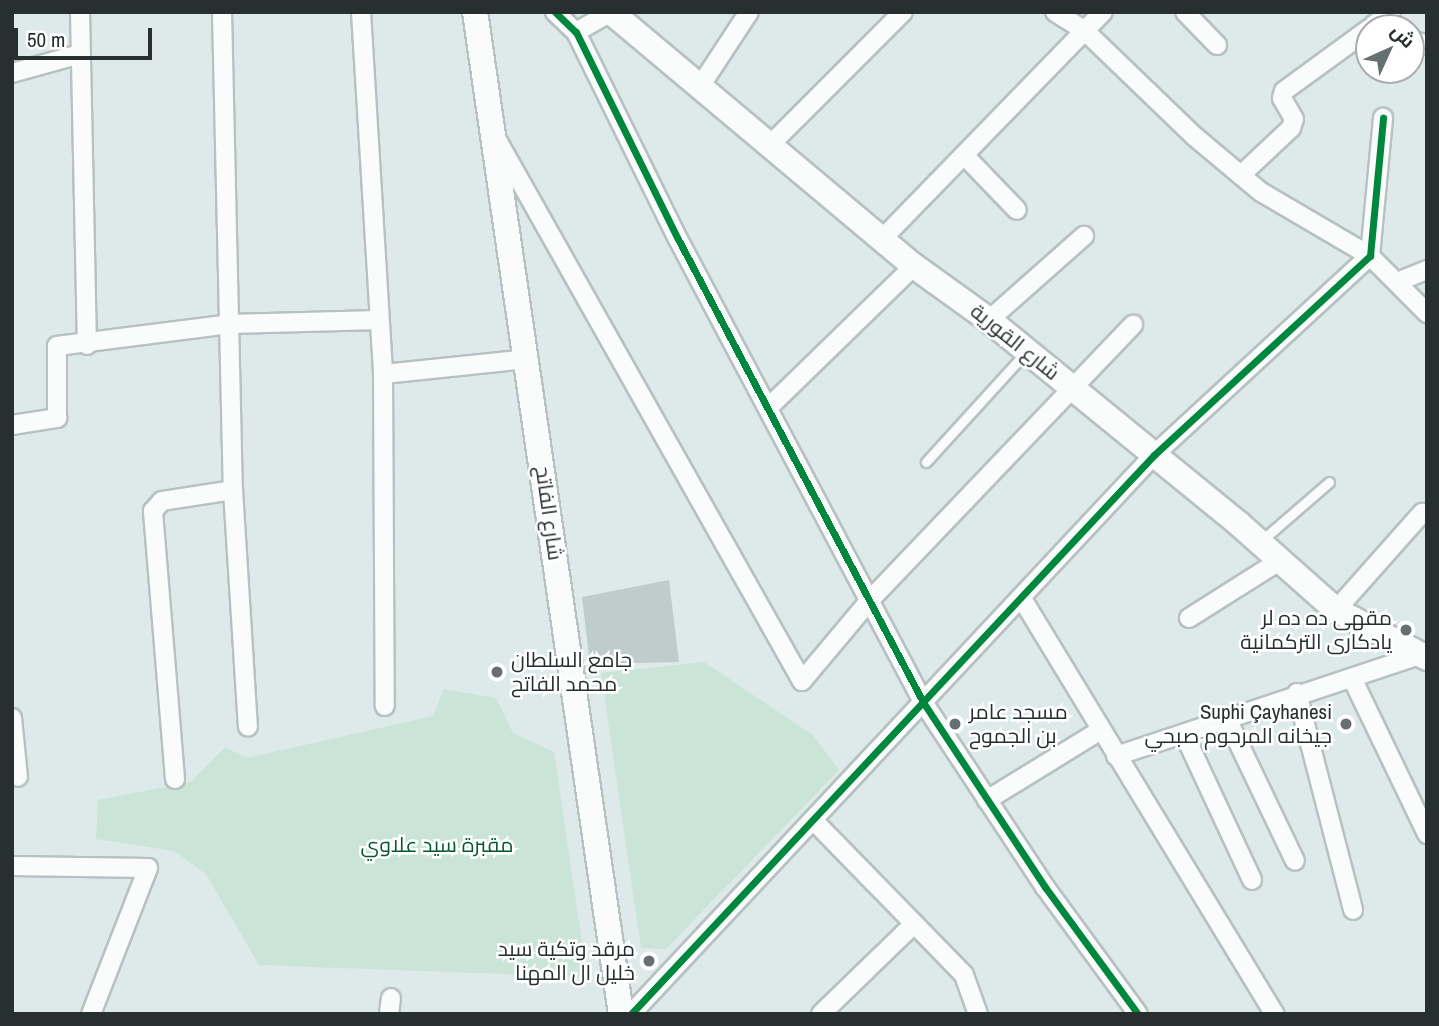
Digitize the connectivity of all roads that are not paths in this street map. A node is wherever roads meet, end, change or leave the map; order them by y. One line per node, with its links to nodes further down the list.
1 (80, 12): 16 (street)
2 (222, 12): 34 (street)
3 (361, 12): 32 (street)
4 (475, 12): 20 (street, شارع الفاتح)
5 (555, 12): 12 (street)
6 (611, 12): 12 (street); 18 (street, شارع القورية)
7 (749, 12): 18 (street)
8 (903, 12): 21 (street)
9 (1055, 12): 13 (street)
10 (1103, 12): 13 (street)
11 (1185, 12): 15 (street)
12 (576, 32): 41 (street)
13 (1086, 32): 22 (street); 23 (street)
14 (1355, 41): 23 (street)
15 (1217, 45)
16 (80, 54): 17 (street); 36 (street)
17 (12, 73)
18 (701, 85): 21 (street, شارع القورية)
19 (1383, 118): 27 (street)
20 (496, 137): 38 (street, شارع الفاتح); 51 (street)
21 (772, 143): 26 (street, شارع القورية)
22 (964, 155): 24 (street); 26 (street)
23 (1241, 176): 27 (street)
24 (1017, 210)
25 (1084, 236): 33 (street)
26 (884, 237): 28 (street, شارع القورية)
27 (1370, 256): 30 (street); 43 (street)
28 (914, 266): 33 (street, شارع القورية); 41 (street)
29 (1427, 270): 30 (street)
30 (1397, 282): 31 (street)
31 (1427, 313)
32 (379, 320): 34 (street); 39 (street)
33 (989, 320): 37 (street, شارع القورية)
34 (230, 324): 36 (street); 46 (street)
35 (1133, 325): 40 (street)
36 (87, 345): 42 (street)
37 (1027, 351): 40 (street, شارع القورية); 44 (lane)
38 (527, 359): 39 (street); 76 (street, شارع الفاتح)
39 (383, 374): 58 (street)
40 (1074, 390): 43 (street, شارع القورية); 51 (street)
41 (770, 406): 51 (street)
42 (12, 425)
43 (1154, 456): 48 (street, شارع القورية); 50 (street)
44 (926, 461)
45 (1329, 482): 48 (lane)
46 (233, 490): 61 (street); 66 (street)
47 (1422, 513): 52 (street)
48 (1260, 542): 49 (street, شارع القورية)
49 (1279, 561): 52 (street, شارع القورية); 53 (street)
50 (1021, 597): 57 (street); 62 (street)
51 (870, 600): 57 (street)
52 (1336, 610): 54 (street, شارع القورية)
53 (1189, 618)
54 (1423, 657): 55 (street)
55 (1352, 678): 56 (street); 69 (street)
56 (1297, 693): 60 (street); 73 (street)
57 (923, 702): 67 (street); 68 (street)
58 (384, 706)
59 (12, 718): 65 (street)
60 (1227, 719): 63 (street); 70 (street)
61 (248, 727)
62 (1101, 730): 64 (street); 67 (street)
63 (1184, 734): 64 (street); 72 (street)
64 (1116, 756): 81 (street)
65 (18, 777)
66 (175, 779)
67 (987, 800): 80 (street)
68 (813, 820): 74 (street); 77 (street)
69 (1427, 834)
70 (1295, 861)
71 (12, 866): 75 (street)
72 (1252, 880)
73 (1353, 910)
74 (914, 924): 78 (street); 79 (street)
75 (91, 1014)
76 (621, 1014)
77 (632, 1014)
78 (821, 1014)
79 (978, 1014)
80 (1138, 1014)
81 (1275, 1014)

